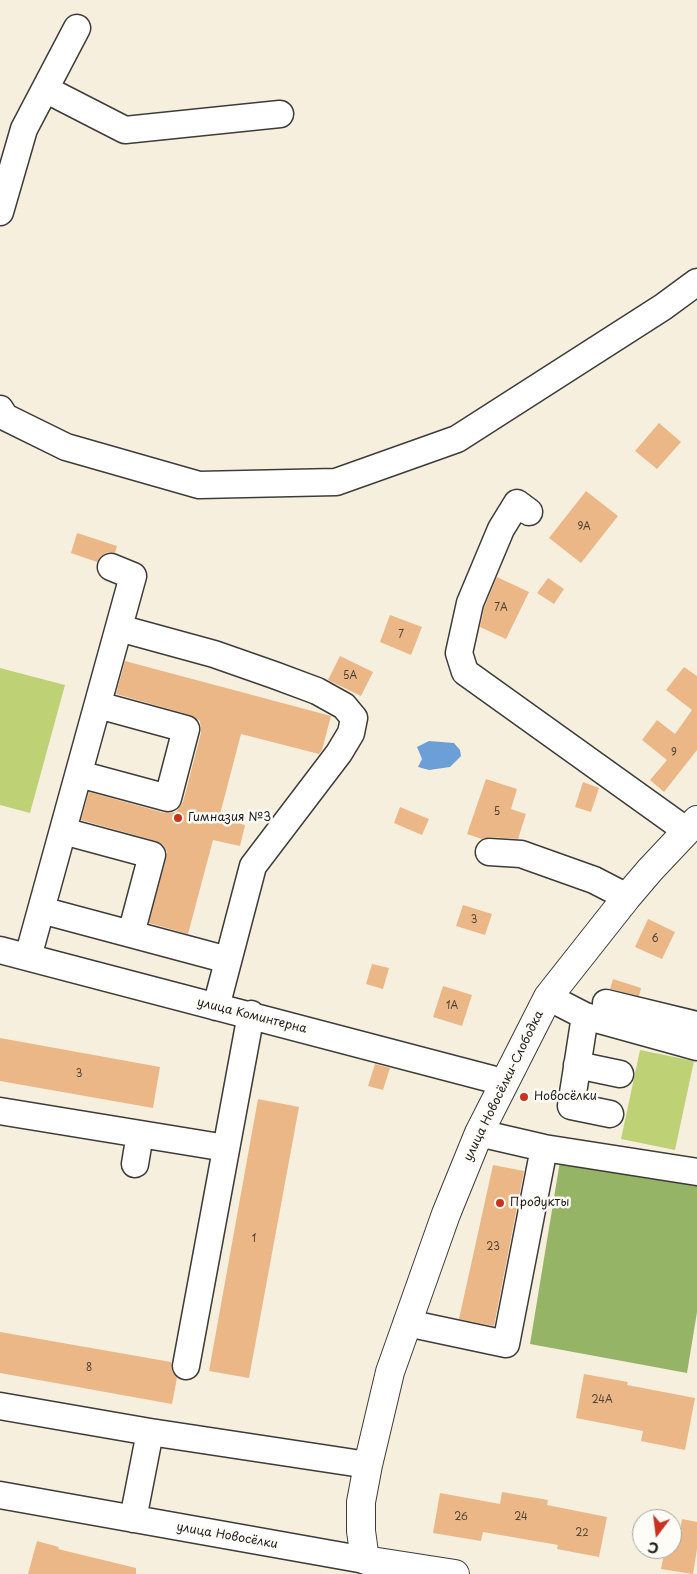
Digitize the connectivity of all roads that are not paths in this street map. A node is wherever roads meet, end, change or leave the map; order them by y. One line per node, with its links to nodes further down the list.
1 (77, 28): 2 (street)
2 (45, 89): 3 (street); 4 (street)
3 (280, 114)
4 (0, 212)
5 (697, 282): 6 (street)
6 (0, 409)
7 (529, 512): 12 (street)
8 (111, 567): 9 (street)
9 (119, 628): 10 (street); 20 (street)
10 (98, 705): 11 (street); 11 (street)
11 (79, 774): 13 (street)
12 (692, 825): 15 (main road, улица Новосёлки-Слободка)
13 (63, 831): 16 (street); 17 (street)
14 (488, 852): 15 (street)
15 (627, 896): 21 (main road, улица Новосёлки-Слободка)
16 (41, 910): 17 (street); 19 (street)
17 (131, 934): 20 (street)
18 (0, 950): 19 (street, улица Коминтерна)
19 (28, 957): 22 (street, улица Коминтерна)
20 (228, 960): 22 (street)
21 (548, 998): 23 (street); 29 (main road, улица Новосёлки-Слободка)
22 (216, 1007): 24 (street, улица Коминтерна)
23 (596, 1010): 25 (street); 26 (street); 27 (street)
24 (251, 1014): 29 (street, улица Коминтерна); 34 (street)
25 (697, 1025)
26 (697, 1047)
27 (577, 1065): 28 (street); 31 (street)
28 (620, 1074)
29 (504, 1082): 32 (main road, улица Новосёлки-Слободка)
30 (0, 1111): 33 (street)
31 (610, 1114)
32 (479, 1133): 35 (street); 38 (main road, улица Новосёлки-Слободка)
33 (140, 1134): 34 (street); 36 (street)
34 (226, 1148): 39 (street)
35 (544, 1148): 37 (street); 38 (street)
36 (135, 1164)
37 (697, 1172)
38 (407, 1323): 42 (main road, улица Новосёлки-Слободка)
39 (186, 1366)
40 (0, 1406): 41 (street)
41 (150, 1432): 42 (street); 44 (street)
42 (366, 1473): 45 (main road, улица Новосёлки-Слободка)
43 (0, 1495): 44 (street, улица Новосёлки)
44 (134, 1519): 45 (street, улица Новосёлки)
45 (365, 1560): 46 (main road, улица Новосёлки)
46 (455, 1574)

